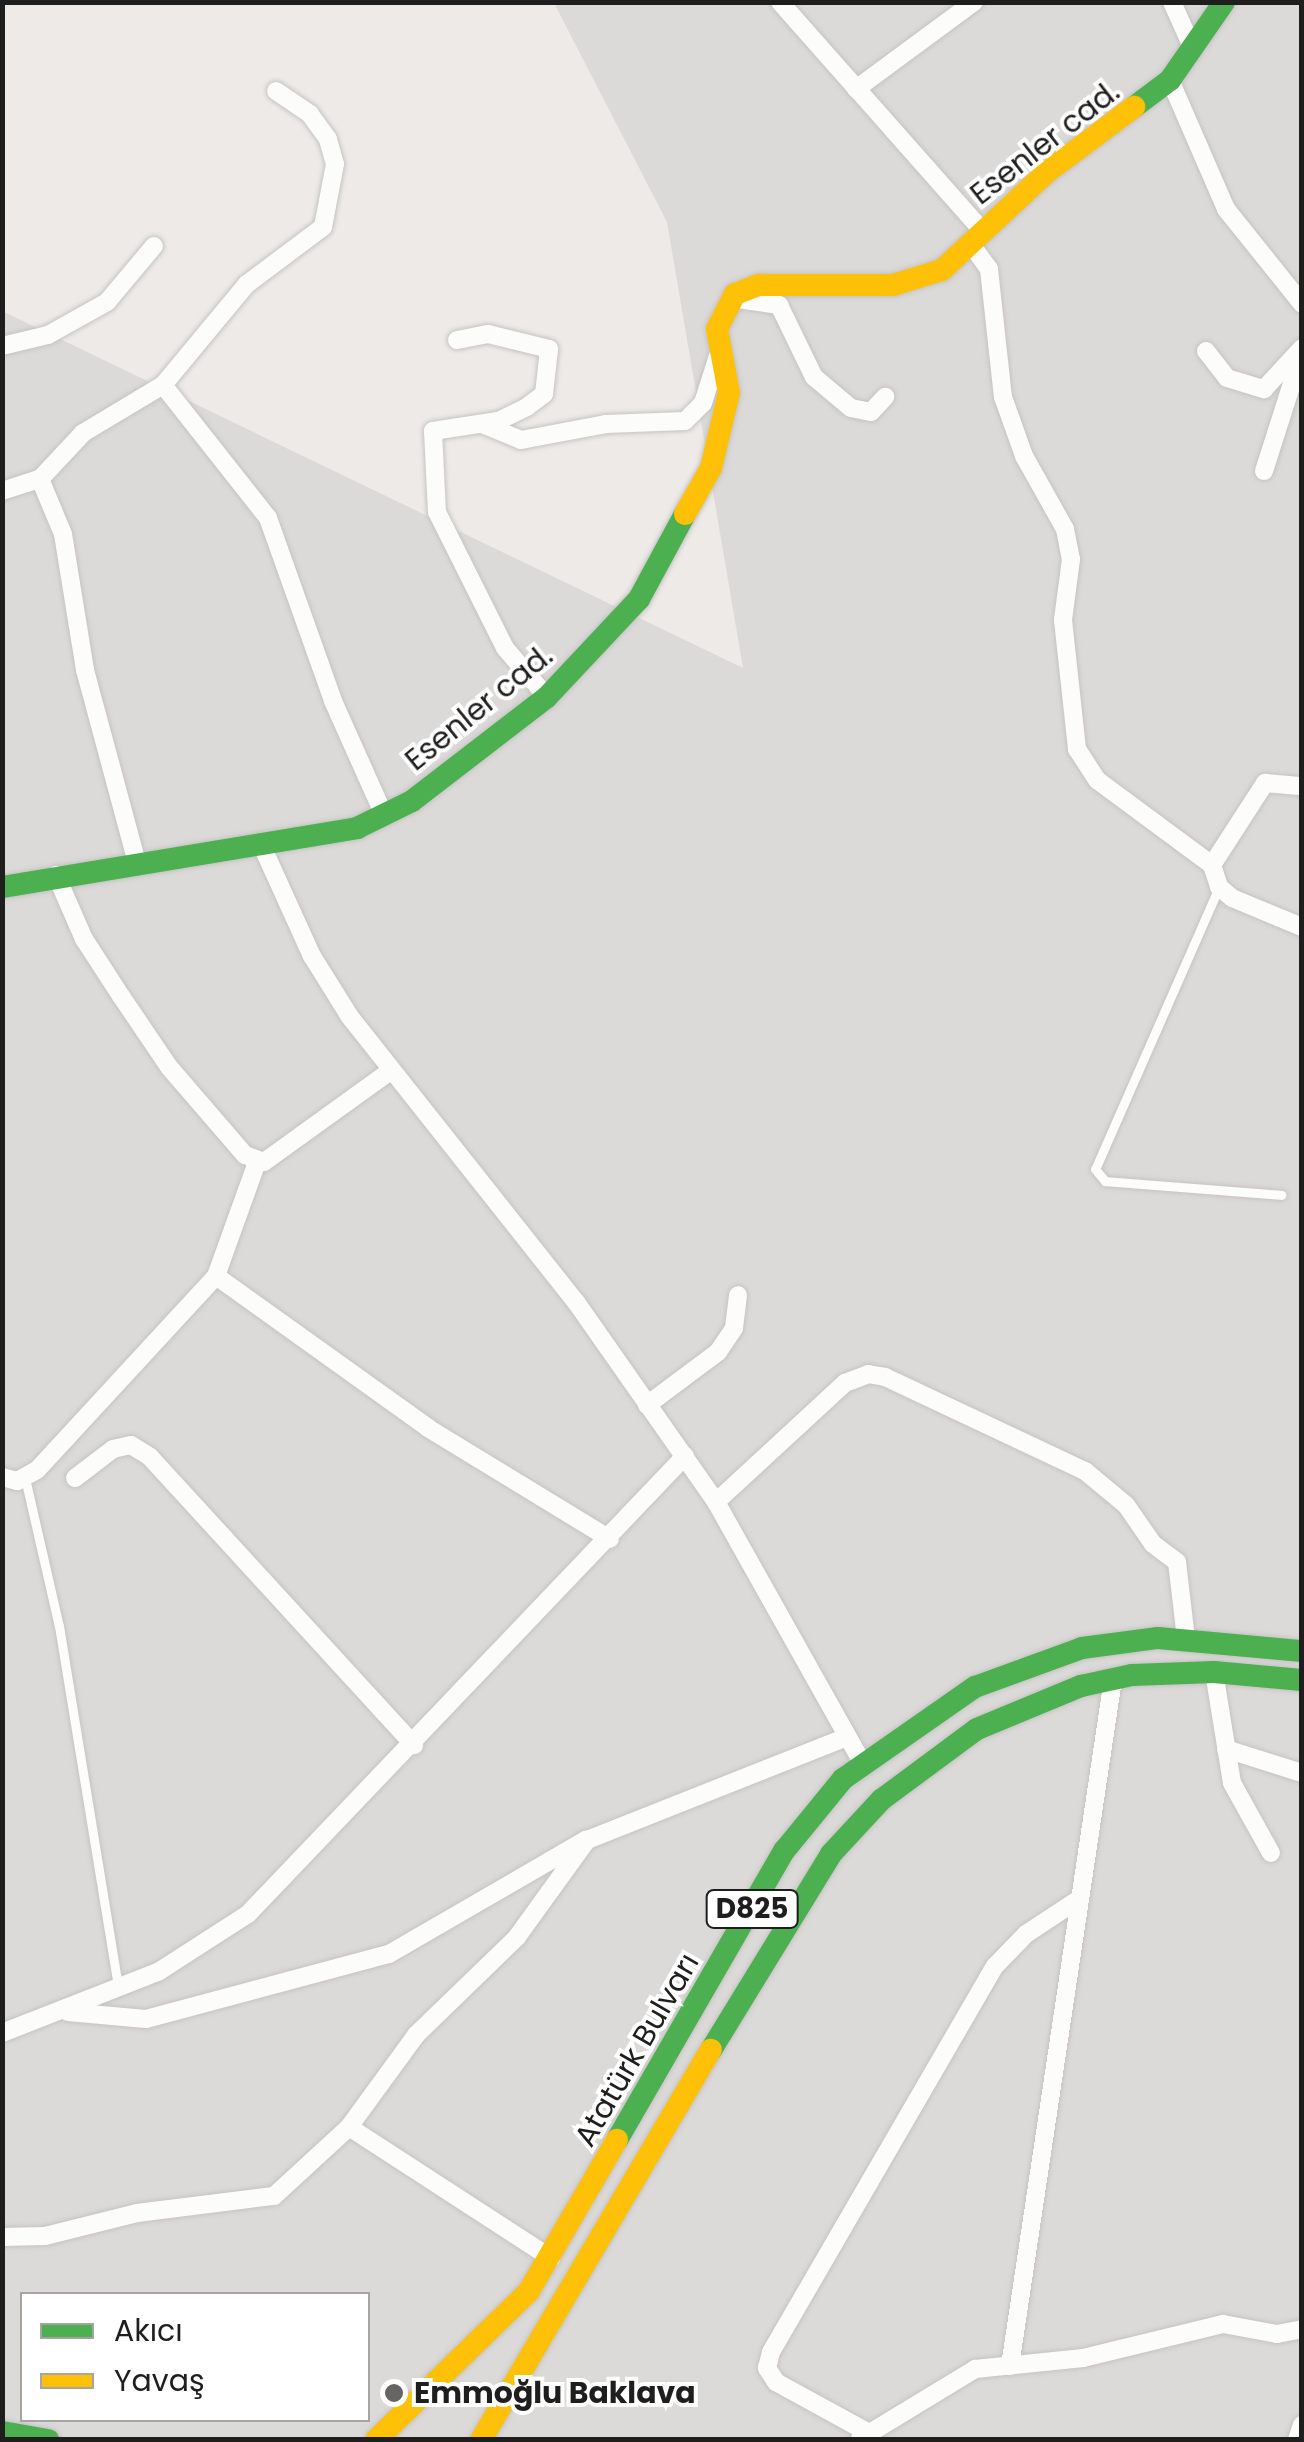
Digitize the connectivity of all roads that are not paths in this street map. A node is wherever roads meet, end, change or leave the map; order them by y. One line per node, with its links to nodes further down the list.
1 (780, 2): 7 (street)
2 (974, 2): 7 (street)
3 (1172, 2): 5 (street)
4 (1224, 2): 5 (main road, Esenler cad.)
5 (1193, 49): 6 (main road, Esenler cad.)
6 (1170, 80): 9 (main road, Esenler cad.); 12 (street)
7 (856, 89): 9 (street)
8 (276, 91): 18 (street)
9 (977, 238): 11 (main road, Esenler cad.); 29 (street)
10 (154, 246): 14 (street)
11 (731, 298): 17 (main road, Esenler cad.); 19 (street)
12 (1302, 304)
13 (456, 340): 20 (street)
14 (2, 346)
15 (1206, 352): 16 (street)
16 (1302, 352): 21 (street)
17 (718, 356): 20 (street); 24 (main road, Esenler cad.)
18 (163, 385): 22 (street); 26 (street)
19 (885, 397)
20 (482, 424): 24 (street)
21 (1264, 471)
22 (40, 480): 23 (street); 28 (street)
23 (2, 491)
24 (547, 697): 26 (main road, Esenler cad.)
25 (1302, 786): 29 (street)
26 (384, 815): 27 (main road, Esenler cad.)
27 (262, 846): 28 (main road, Esenler cad.); 34 (street)
28 (137, 862): 30 (main road, Esenler cad.)
29 (1212, 865): 32 (street)
30 (56, 875): 31 (main road, Esenler cad.); 35 (street)
31 (2, 887)
32 (1218, 887): 33 (street); 36 (lane)
33 (1302, 927)
34 (390, 1071): 35 (street); 39 (street)
35 (257, 1162): 37 (street)
36 (1281, 1195)
37 (216, 1276): 42 (street); 45 (street)
38 (738, 1295): 39 (street)
39 (647, 1405): 40 (street)
40 (685, 1456): 44 (street); 45 (street)
41 (2, 1477): 42 (street)
42 (25, 1478): 59 (lane)
43 (76, 1478): 52 (street)
44 (716, 1502): 46 (street); 51 (street)
45 (610, 1540): 52 (street)
46 (1186, 1639): 47 (main road, Atatürk Bulvarı / D825); 54 (main road, Atatürk Bulvarı / D825)
47 (1302, 1651)
48 (1214, 1672): 49 (main road, D825); 50 (main road, D825); 53 (street)
49 (1113, 1679): 58 (street); 72 (main road, D825)
50 (1302, 1680)
51 (844, 1738): 54 (street); 56 (street)
52 (414, 1745): 59 (street)
53 (1226, 1749): 55 (street); 57 (street)
54 (863, 1764): 64 (main road, Atatürk Bulvarı / D825)
55 (1302, 1772)
56 (586, 1840): 60 (street); 62 (street)
57 (1271, 1853)
58 (1076, 1901): 66 (street); 69 (street)
59 (119, 1989): 60 (street)
60 (62, 2011): 61 (street)
61 (2, 2033)
62 (349, 2127): 63 (street); 64 (street)
63 (2, 2237)
64 (550, 2258): 71 (main road, Atatürk Bulvarı / D825)
65 (1302, 2330): 66 (street)
66 (1010, 2366): 69 (street)
67 (1302, 2424): 73 (street)
68 (2, 2432): 70 (main road)
69 (864, 2436)
70 (48, 2440)
71 (376, 2440)
72 (481, 2440)
73 (1297, 2440)

